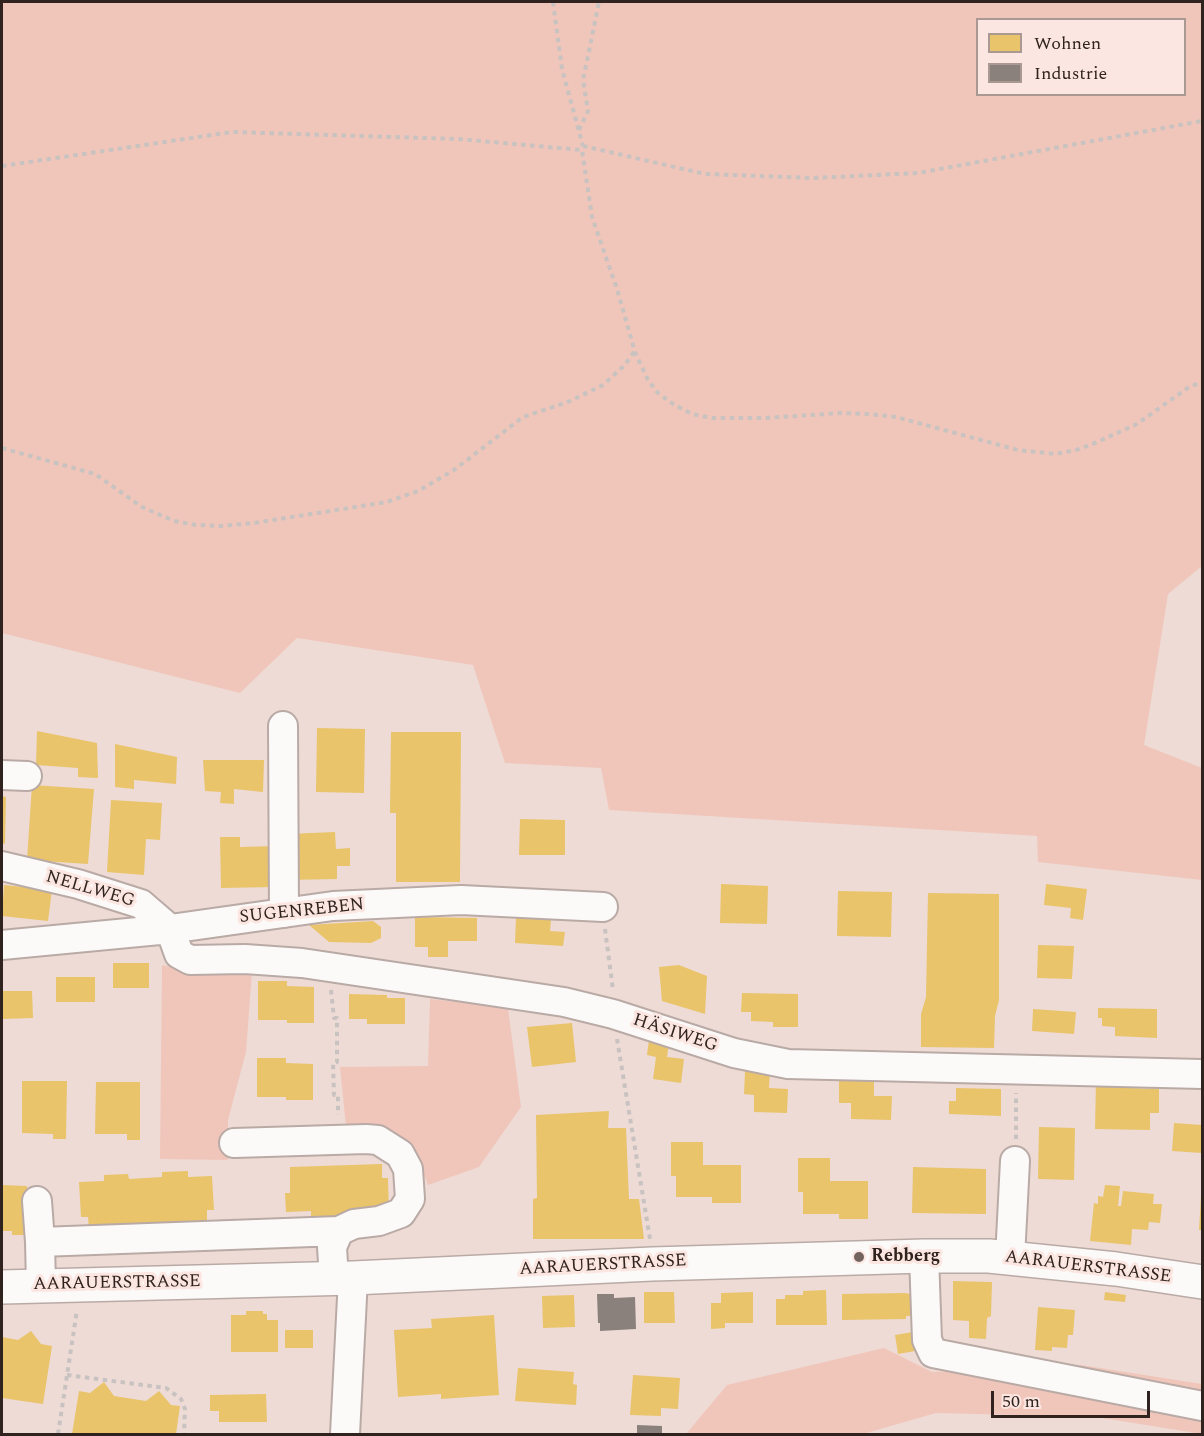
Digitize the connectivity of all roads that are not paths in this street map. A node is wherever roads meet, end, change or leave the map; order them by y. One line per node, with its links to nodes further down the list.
1 (283, 726): 3 (street)
2 (2, 866): 5 (street, NELLWEG)
3 (284, 913): 4 (street, SUGENREBEN); 5 (street, SUGENREBEN)
4 (604, 917)
5 (170, 929): 6 (street, SUGENREBEN); 7 (street, HÄSIWEG)
6 (2, 945)
7 (1203, 1074)
8 (234, 1143): 11 (street)
9 (1015, 1161): 14 (street)
10 (37, 1201): 12 (street)
11 (339, 1231): 12 (street); 15 (street)
12 (40, 1242): 17 (street)
13 (924, 1256): 14 (main road, AARAUERSTRASSE); 15 (main road, AARAUERSTRASSE); 19 (street)
14 (1010, 1258): 16 (main road, AARAUERSTRASSE)
15 (344, 1279): 17 (main road, AARAUERSTRASSE); 20 (street)
16 (1203, 1282)
17 (41, 1285): 18 (main road, AARAUERSTRASSE)
18 (2, 1287)
19 (1195, 1408)
20 (345, 1434)

